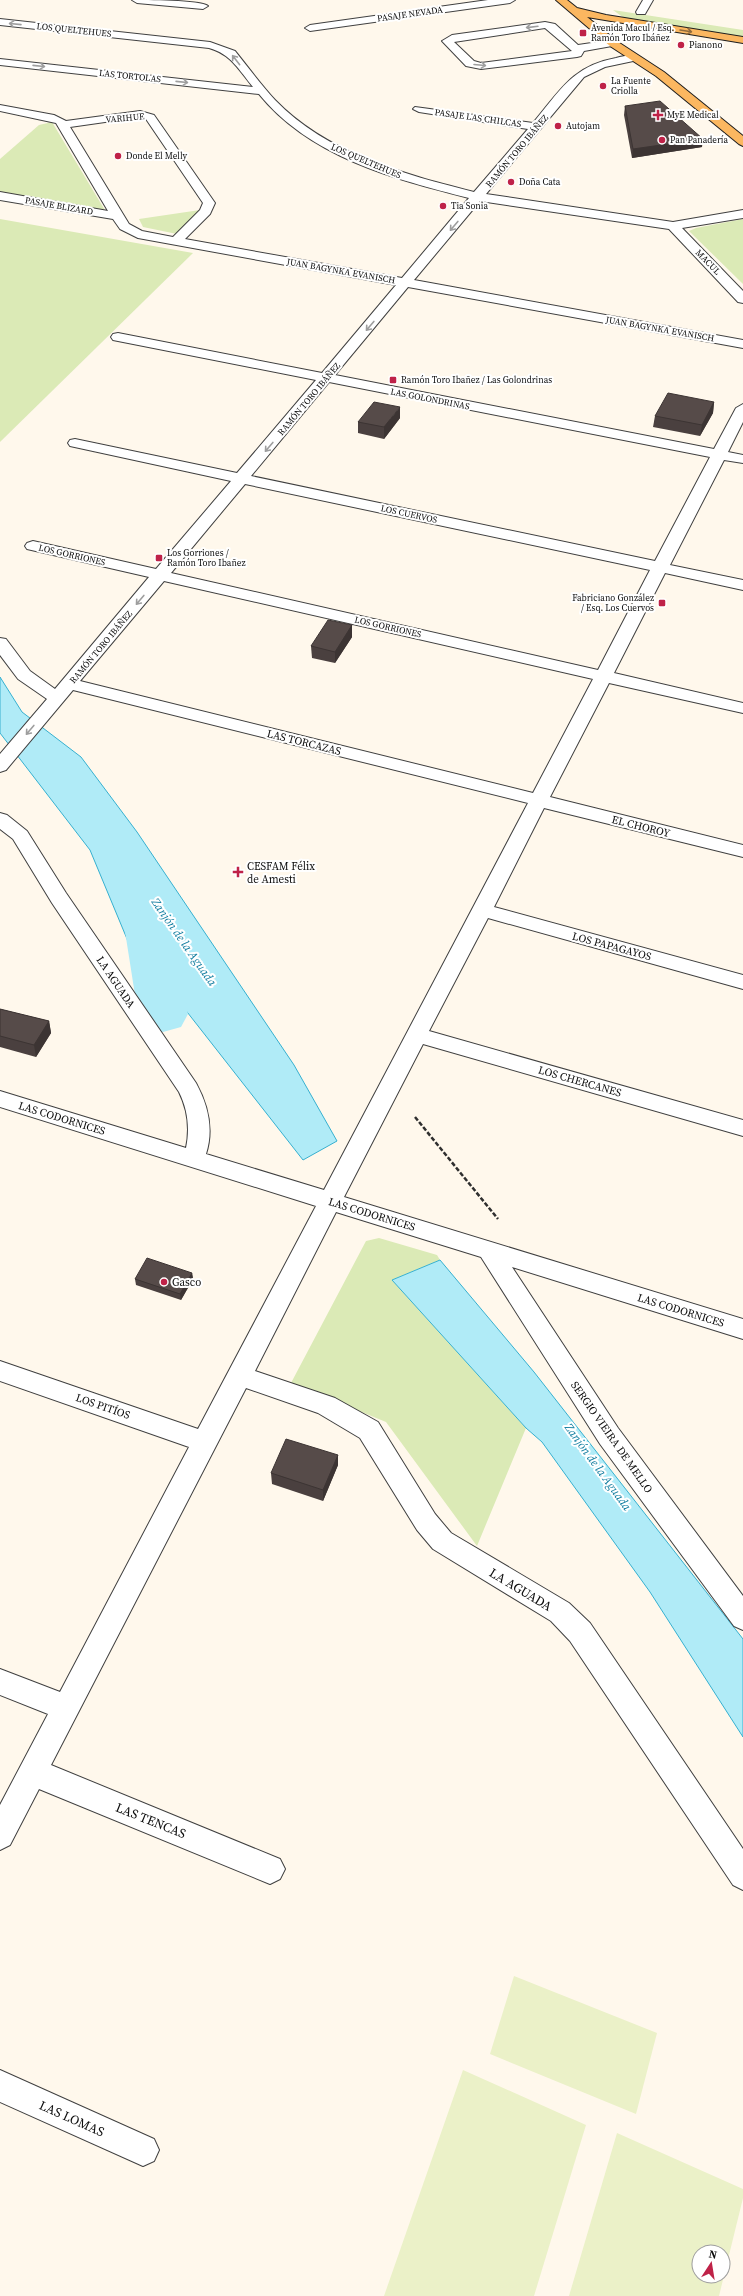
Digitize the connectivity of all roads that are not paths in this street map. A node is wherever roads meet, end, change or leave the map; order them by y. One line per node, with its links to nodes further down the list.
1 (137, 0): 6 (street)
2 (510, 0): 12 (street, PASAJE NEVADA)
3 (561, 0): 7 (main road)
4 (648, 0): 9 (street)
5 (600, 5): 10 (main road)
6 (203, 6)
7 (572, 9): 10 (main road); 16 (main road)
8 (627, 10): 9 (main road)
9 (645, 12)
10 (606, 18): 14 (main road); 15 (main road, one-way to 15)
11 (0, 22): 23 (street, LOS QUELTEHUES, one-way to 11)
12 (310, 28)
13 (558, 32): 17 (street); 19 (street); 19 (street, one-way to 19)
14 (622, 32)
15 (743, 40)
16 (612, 43): 19 (street); 20 (main road)
17 (468, 44)
18 (636, 45): 22 (main road)
19 (576, 48)
20 (634, 58): 22 (main road); 27 (street, RAMÓN TORO IBÁÑEZ)
21 (0, 62): 23 (street, LAS TORTOLAS, one-way to 23)
22 (660, 74): 28 (main road)
23 (260, 91): 30 (street, LOS QUELTEHUES)
24 (0, 108): 26 (street, JUAN BAGYNKA EVANISCH)
25 (419, 110): 27 (street, PASAJE LAS CHILCAS)
26 (63, 125): 32 (street, JUAN BAGYNKA EVANISCH); 34 (street, VARIHUE)
27 (537, 127): 30 (street, RAMÓN TORO IBÁÑEZ)
28 (743, 142)
29 (0, 196): 32 (street, PASAJE BLIZARD)
30 (479, 197): 33 (street, LOS QUELTEHUES); 35 (street, RAMÓN TORO IBÁÑEZ, one-way to 35)
31 (743, 214): 33 (street, LOS QUELTEHUES)
32 (118, 216): 34 (street, JUAN BAGYNKA EVANISCH)
33 (673, 226): 36 (street, MACUL)
34 (176, 241): 35 (street, JUAN BAGYNKA EVANISCH)
35 (406, 283): 38 (street, JUAN BAGYNKA EVANISCH); 39 (street, RAMÓN TORO IBÁÑEZ, one-way to 39)
36 (743, 299)
37 (118, 337): 39 (street, LAS GOLONDRINAS)
38 (743, 344)
39 (326, 378): 42 (street, LAS GOLONDRINAS); 44 (street, RAMÓN TORO IBÁÑEZ, one-way to 44)
40 (743, 408): 42 (street)
41 (75, 443): 44 (street, LOS CUERVOS)
42 (719, 455): 43 (street, LAS GOLONDRINAS); 46 (street)
43 (743, 459)
44 (242, 479): 46 (street, LOS CUERVOS); 47 (street, RAMÓN TORO IBÁÑEZ)
45 (32, 546): 47 (street, LOS GORRIONES)
46 (660, 568): 48 (street, LOS CUERVOS); 50 (street)
47 (161, 575): 50 (street, LOS GORRIONES); 51 (street, RAMÓN TORO IBÁÑEZ, one-way to 51)
48 (743, 585)
49 (0, 643): 52 (street)
50 (604, 676): 53 (street, LOS GORRIONES); 55 (street)
51 (70, 684): 52 (street, RAMÓN TORO IBÁÑEZ); 55 (street, LAS TORCAZAS)
52 (54, 703): 54 (street, RAMÓN TORO IBÁÑEZ, one-way to 54)
53 (743, 708)
54 (6, 760)
55 (539, 801): 57 (street, EL CHOROY); 58 (street)
56 (0, 819): 63 (street, LA AGUADA)
57 (743, 852)
58 (482, 910): 59 (street, LOS PAPAGAYOS); 60 (street)
59 (743, 982)
60 (417, 1035): 62 (street, LOS CHERCANES); 64 (street)
61 (0, 1099): 63 (street, LAS CODORNICES)
62 (743, 1128)
63 (193, 1159): 64 (street, LAS CODORNICES)
64 (331, 1201): 65 (street, LAS CODORNICES); 68 (street)
65 (489, 1250): 66 (street, LAS CODORNICES); 70 (street, SERGIO VIEIRA DE MELLO)
66 (743, 1329)
67 (0, 1371): 69 (street, LOS PITÍOS)
68 (240, 1376): 69 (street); 76 (street, LA AGUADA)
69 (205, 1442): 72 (street)
70 (743, 1617)
71 (0, 1682): 72 (street)
72 (66, 1708): 73 (street)
73 (33, 1772): 74 (street); 75 (street, LAS TENCAS)
74 (0, 1836)
75 (270, 1869)
76 (743, 1875)
77 (0, 2086): 78 (street, LAS LOMAS)
78 (143, 2150)

